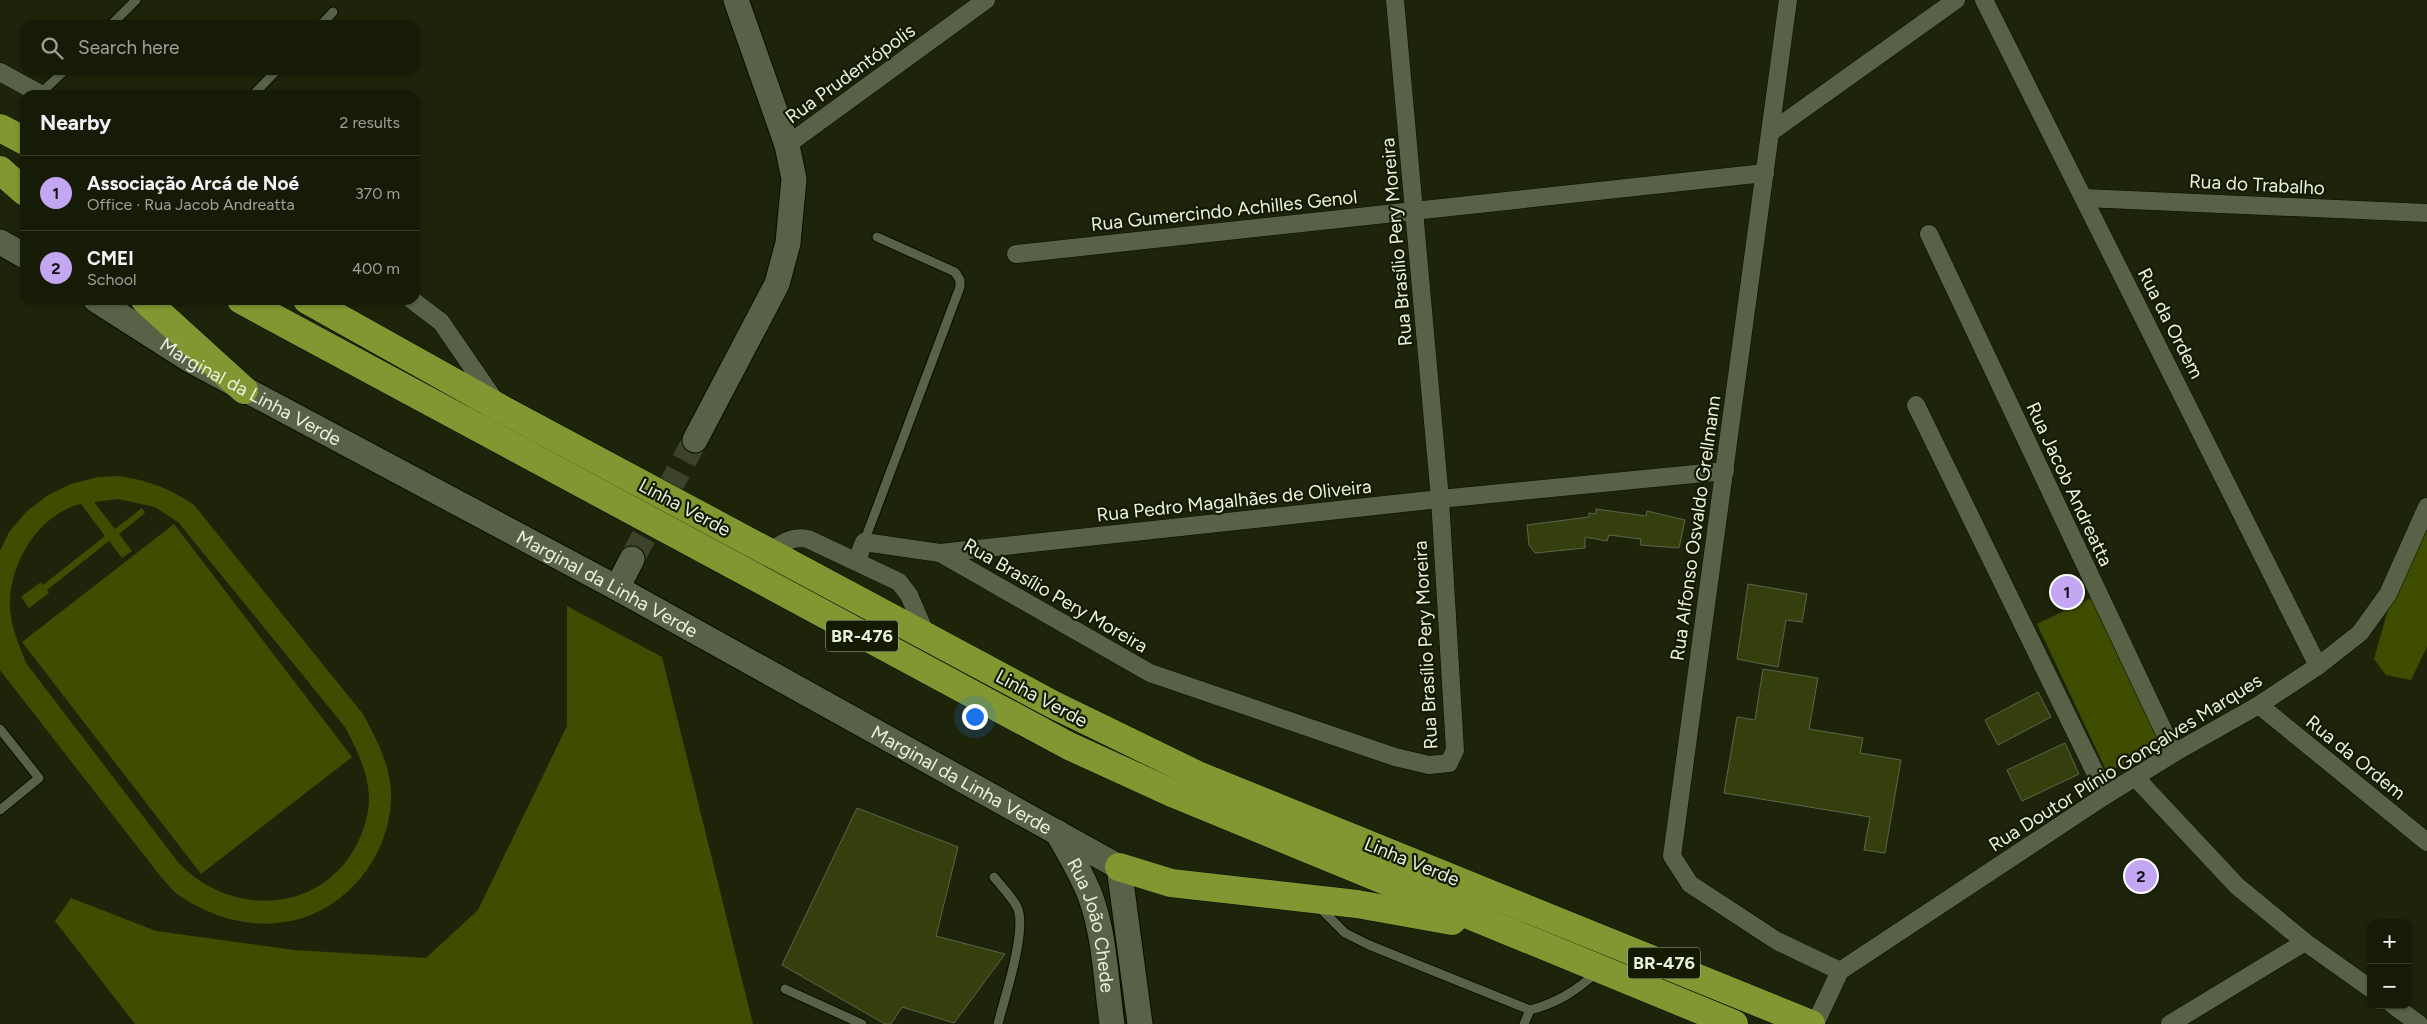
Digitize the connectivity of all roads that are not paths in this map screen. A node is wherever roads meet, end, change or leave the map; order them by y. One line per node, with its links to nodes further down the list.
1 (136, 0): 9 (lane)
2 (736, 0): 18 (main road)
3 (986, 0): 18 (street, Rua Prudentópolis)
4 (1395, 0): 24 (street, Rua Brasílio Pery Moreira)
5 (1788, 0): 17 (street, Rua Alfonso Osvaldo Grellmann)
6 (1956, 0): 17 (street)
7 (1984, 0): 23 (street, Rua da Ordem)
8 (333, 12): 10 (lane)
9 (116, 20)
10 (325, 20)
11 (0, 72): 14 (street)
12 (60, 75): 15 (lane)
13 (272, 75): 16 (lane)
14 (34, 90)
15 (45, 90)
16 (258, 90)
17 (1771, 132): 20 (street, Rua Alfonso Osvaldo Grellmann)
18 (787, 145): 39 (main road)
19 (0, 170): 21 (highway); 22 (highway)
20 (1765, 173): 24 (street, Rua Gumercindo Achilles Genol); 40 (street, Rua Alfonso Osvaldo Grellmann)
21 (20, 180)
22 (20, 188)
23 (2084, 198): 25 (street, Rua do Trabalho); 50 (street, Rua da Ordem)
24 (1414, 211): 30 (street, Rua Gumercindo Achilles Genol); 41 (street, Rua Brasílio Pery Moreira)
25 (2427, 213)
26 (1928, 234): 53 (street, Rua Jacob Andreatta)
27 (877, 236): 43 (lane)
28 (0, 242): 29 (main road)
29 (20, 253)
30 (1016, 254)
31 (104, 305): 36 (main road, Marginal da Linha Verde)
32 (150, 305): 36 (highway)
33 (250, 305): 62 (highway, Linha Verde / BR-476)
34 (317, 305): 38 (highway, Linha Verde / BR-476)
35 (419, 305): 38 (street)
36 (244, 390): 48 (main road, Marginal da Linha Verde)
37 (1916, 405): 55 (street)
38 (500, 408): 44 (highway, Linha Verde / BR-476)
39 (695, 440)
40 (1725, 471): 41 (street, Rua Pedro Magalhães de Oliveira); 65 (street, Rua Alfonso Osvaldo Grellmann)
41 (1440, 499): 45 (street, Rua Pedro Magalhães de Oliveira); 45 (street, Rua Brasílio Pery Moreira)
42 (2427, 507): 50 (street, Rua Doutor Plínio Gonçalves Marques)
43 (864, 542): 45 (street, Rua Pedro Magalhães de Oliveira); 47 (street)
44 (769, 552): 47 (street); 49 (highway, Linha Verde / BR-476)
45 (940, 553)
46 (632, 559): 48 (main road)
47 (857, 560): 49 (street)
48 (617, 588): 57 (main road, Marginal da Linha Verde)
49 (927, 637): 76 (highway, Linha Verde / BR-476)
50 (2318, 666): 51 (street, Rua Doutor Plínio Gonçalves Marques)
51 (2259, 705): 53 (street, Rua Doutor Plínio Gonçalves Marques); 58 (street, Rua da Ordem)
52 (0, 729): 56 (lane)
53 (2174, 753): 54 (street, Rua Doutor Plínio Gonçalves Marques)
54 (2135, 777): 55 (street, Rua Doutor Plínio Gonçalves Marques); 63 (street)
55 (2106, 795): 65 (street, Rua Doutor Plínio Gonçalves Marques)
56 (0, 810)
57 (1057, 832): 59 (main road, Marginal da Linha Verde); 72 (main road, Rua João Chede)
58 (2427, 842)
59 (1119, 867): 61 (highway); 73 (main road, Rua João Chede)
60 (994, 877): 71 (lane)
61 (1310, 898): 62 (highway); 69 (lane)
62 (1503, 929): 64 (highway, Linha Verde / BR-476)
63 (2305, 942): 66 (street); 78 (street)
64 (1600, 969): 69 (lane); 75 (highway, Linha Verde / BR-476)
65 (1840, 971): 77 (street)
66 (2367, 986)
67 (785, 989): 70 (lane)
68 (2398, 1009): 79 (street)
69 (1530, 1010): 74 (lane)
70 (862, 1024)
71 (998, 1024)
72 (1112, 1024)
73 (1140, 1024)
74 (1524, 1024)
75 (1734, 1024)
76 (1811, 1024)
77 (1815, 1024)
78 (2170, 1024)
79 (2419, 1024)

